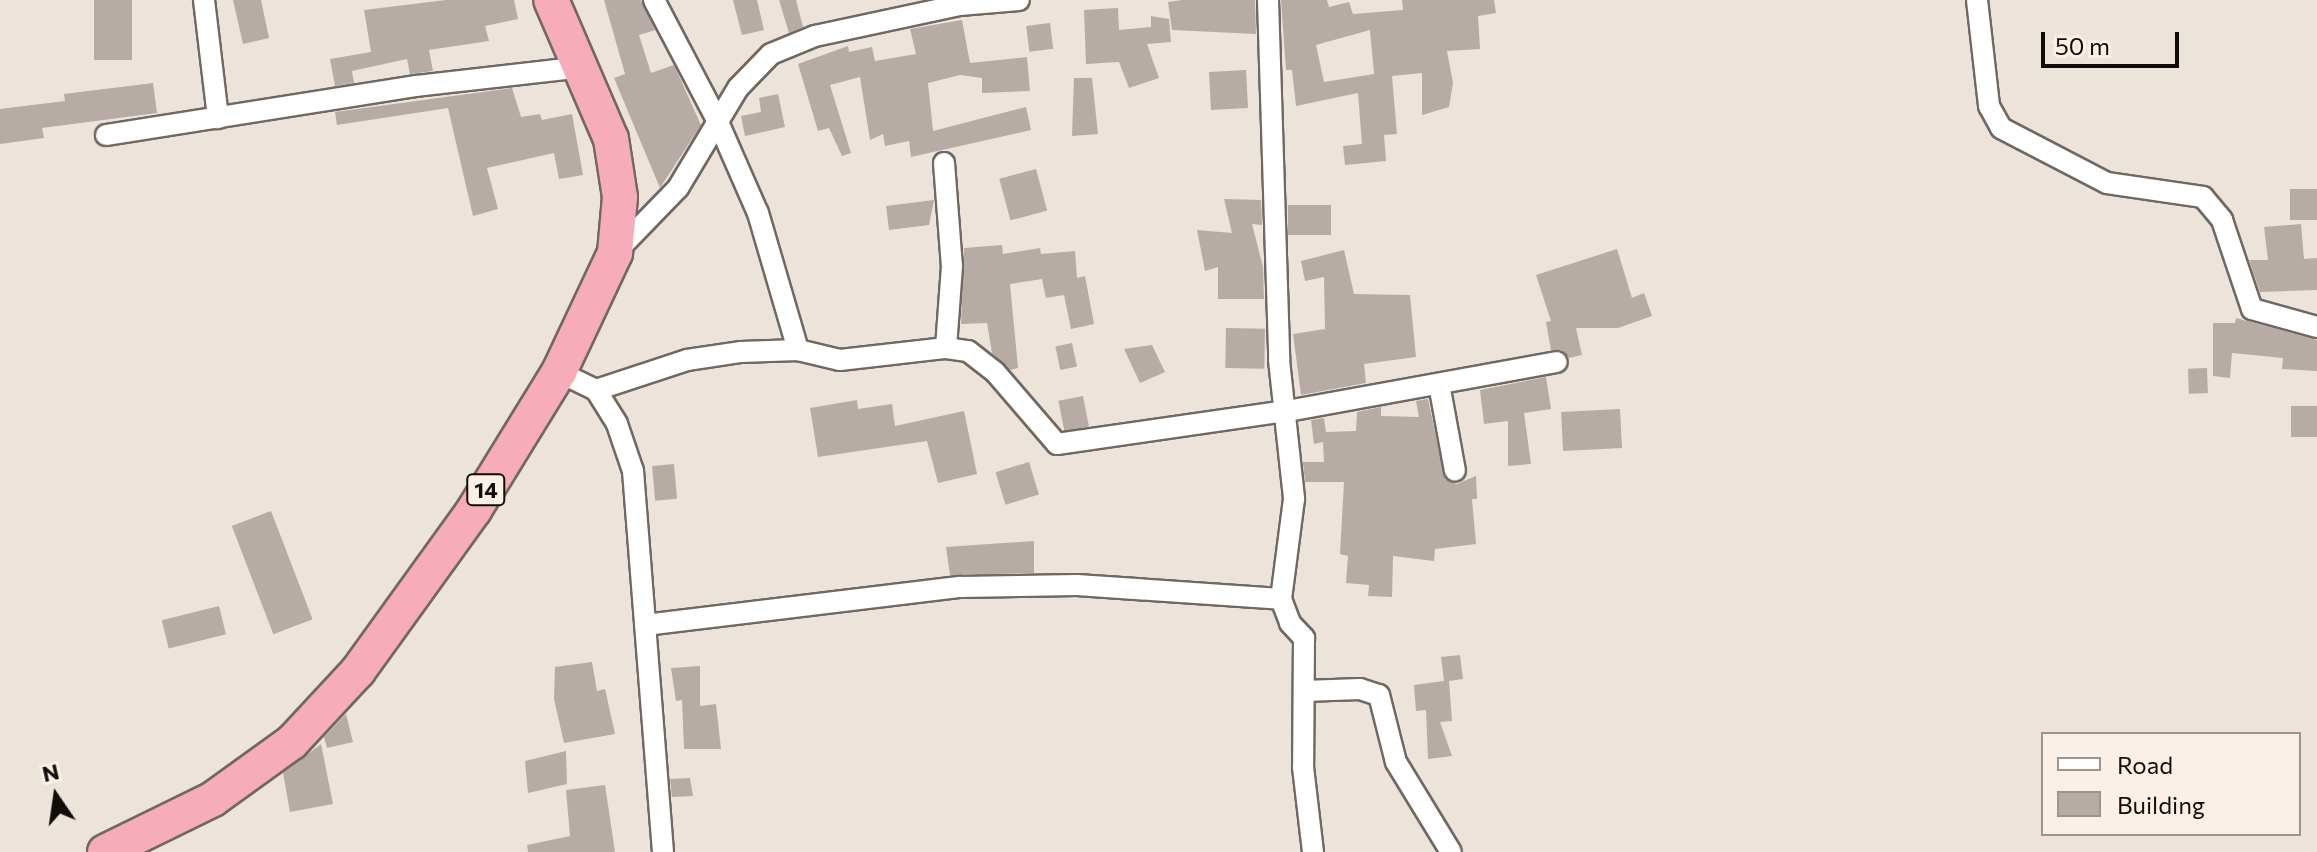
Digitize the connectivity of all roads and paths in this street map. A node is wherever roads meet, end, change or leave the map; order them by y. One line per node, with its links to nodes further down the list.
1 (204, 0): 8 (street)
2 (551, 0): 7 (highway, 14)
3 (654, 0): 9 (street)
4 (1019, 0): 9 (street)
5 (1268, 0): 20 (street)
6 (1977, 0): 13 (street)
7 (582, 67): 8 (street); 12 (highway, 14)
8 (218, 118): 10 (street)
9 (718, 122): 12 (street); 15 (street)
10 (106, 135)
11 (944, 163): 14 (street)
12 (615, 253): 17 (highway, 14)
13 (2317, 327)
14 (946, 348): 15 (street); 20 (street)
15 (798, 350): 19 (street)
16 (1557, 362): 18 (street)
17 (559, 372): 19 (street); 25 (highway, 14)
18 (1439, 384): 20 (street); 21 (street)
19 (596, 390): 23 (street)
20 (1287, 411): 22 (street)
21 (1455, 471)
22 (1281, 599): 23 (street); 24 (street)
23 (645, 625): 26 (street)
24 (1304, 691): 27 (street); 28 (street)
25 (105, 852)
26 (663, 852)
27 (1313, 852)
28 (1451, 852)

